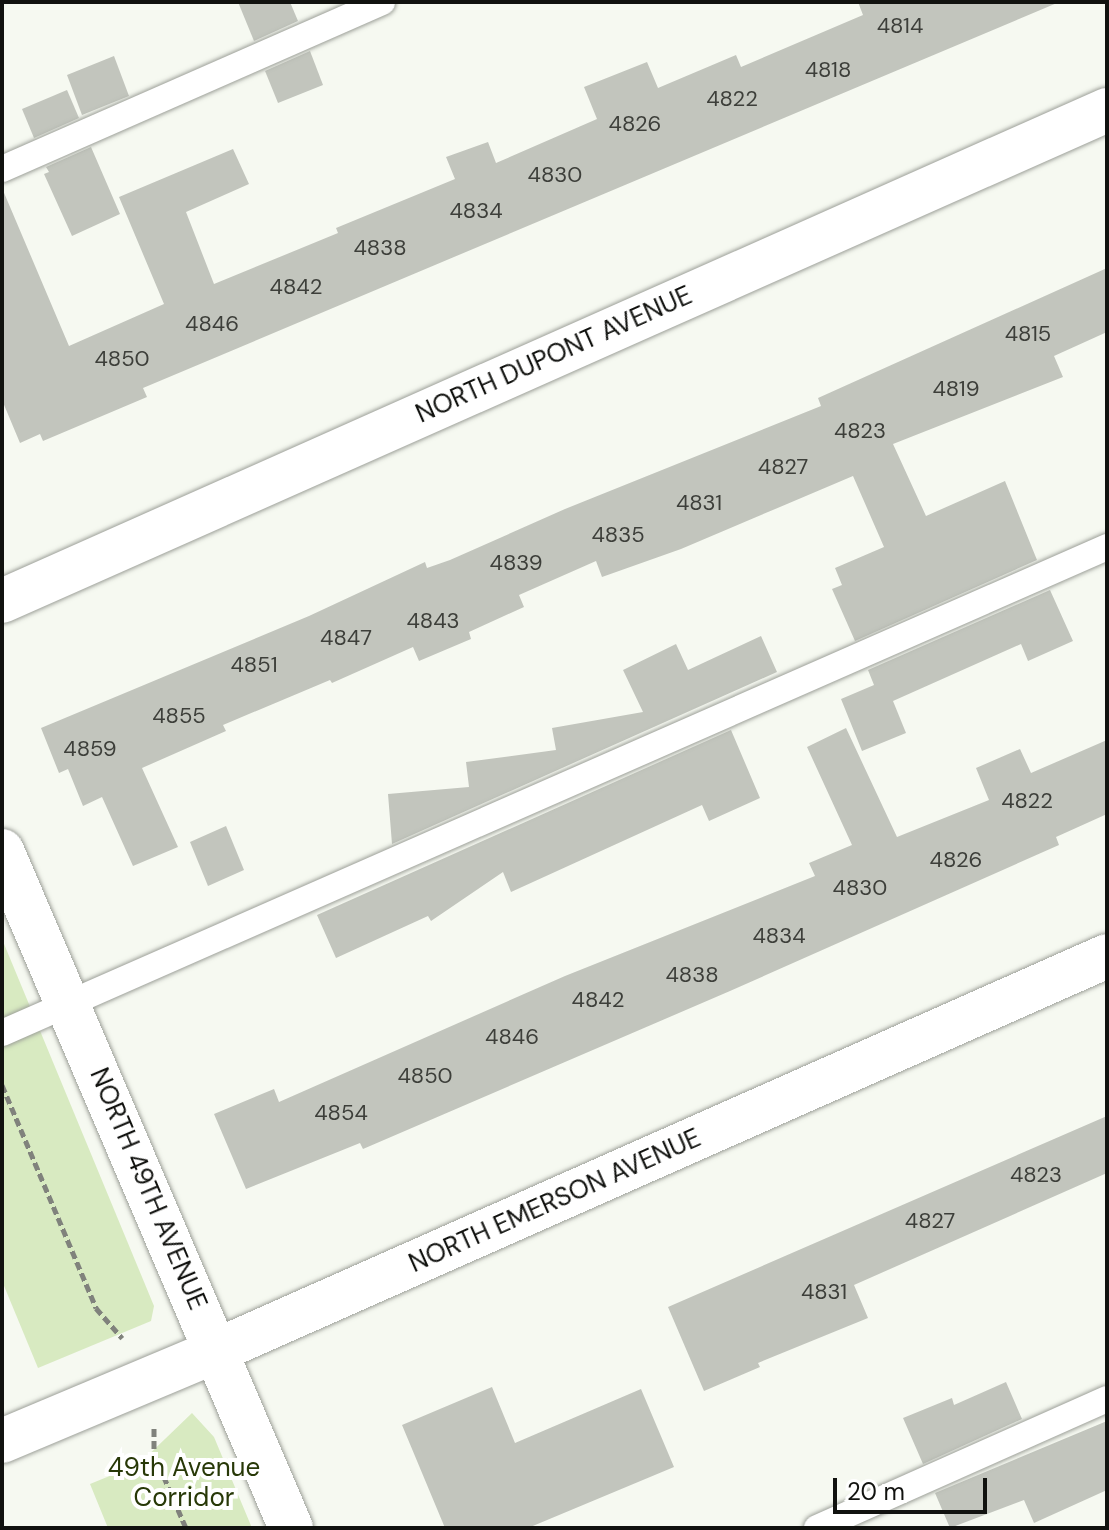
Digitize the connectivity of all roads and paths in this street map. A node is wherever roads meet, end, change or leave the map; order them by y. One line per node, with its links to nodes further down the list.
1 (382, 2): 3 (lane)
2 (1107, 110): 5 (street, NORTH DUPONT AVENUE)
3 (2, 169)
4 (1107, 547): 8 (lane)
5 (2, 601)
6 (2, 851): 8 (street, NORTH 49TH AVENUE)
7 (1107, 956): 11 (street, NORTH EMERSON AVENUE)
8 (68, 1005): 9 (lane); 11 (street, NORTH 49TH AVENUE)
9 (2, 1033)
10 (2, 1085): 12 (path)
11 (218, 1350): 12 (street, NORTH EMERSON AVENUE); 16 (street, NORTH 49TH AVENUE)
12 (144, 1380): 14 (street, NORTH EMERSON AVENUE); 15 (path)
13 (1107, 1399): 17 (lane)
14 (2, 1441)
15 (186, 1528)
16 (291, 1528)
17 (817, 1528)

